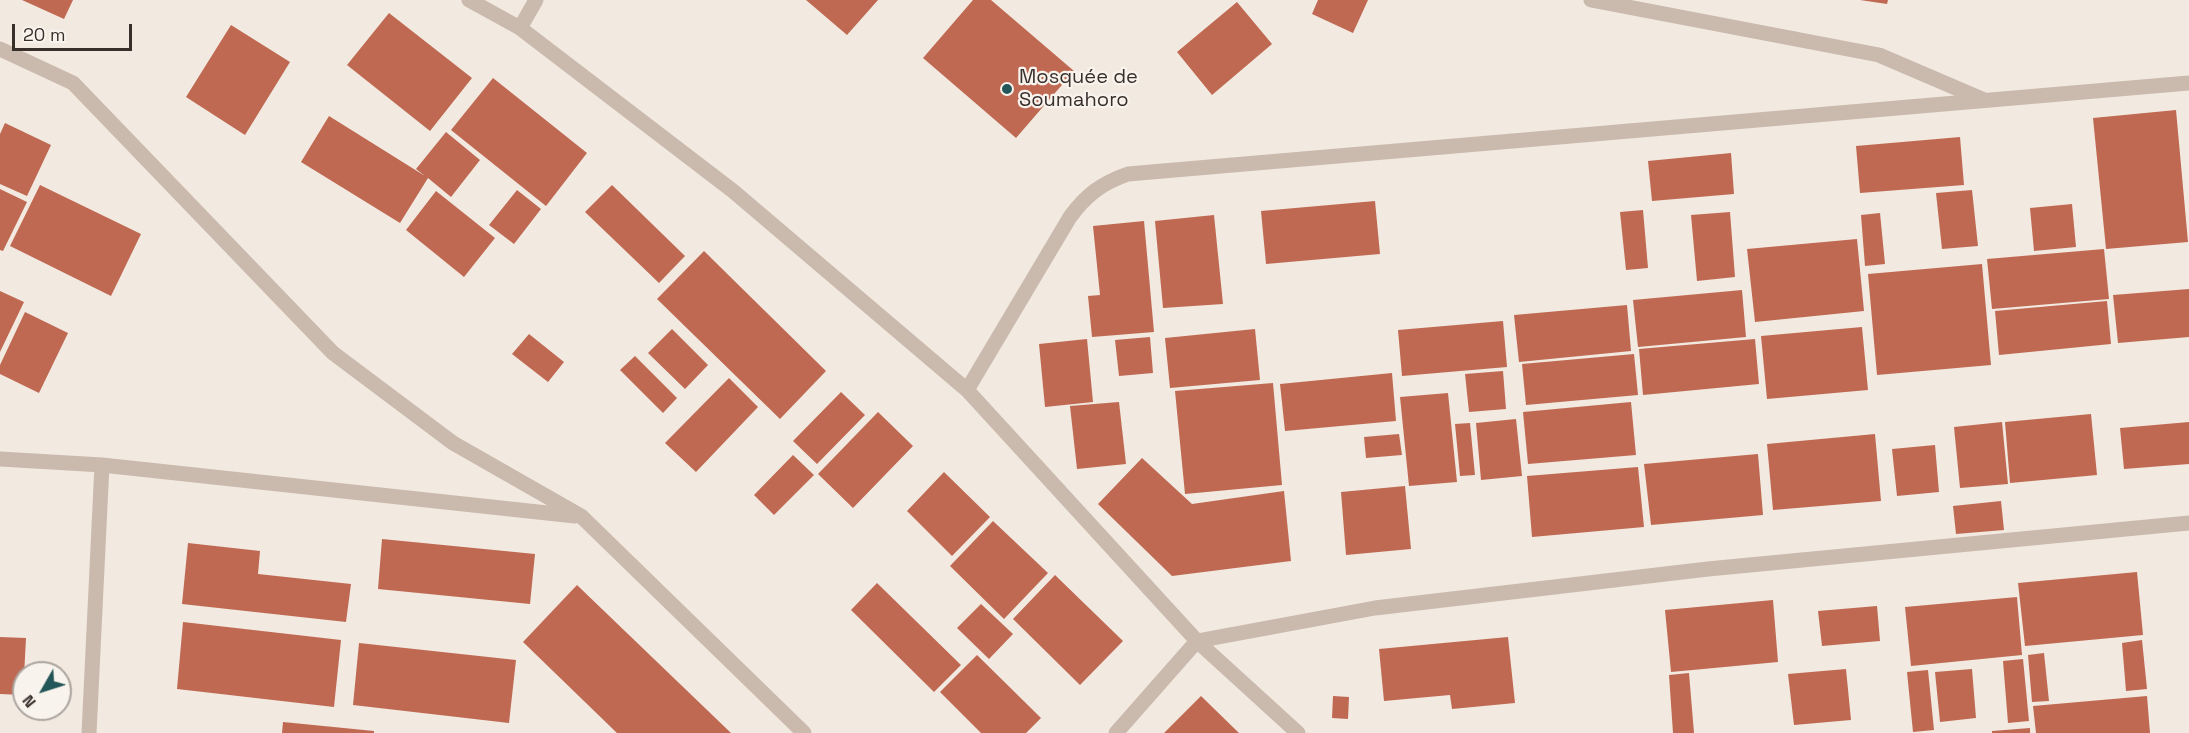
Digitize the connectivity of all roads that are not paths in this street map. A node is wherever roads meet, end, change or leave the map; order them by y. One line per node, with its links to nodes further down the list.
1 (469, 0): 4 (street)
2 (536, 0): 4 (street)
3 (1591, 0): 7 (street)
4 (520, 27): 8 (street)
5 (0, 49): 11 (street)
6 (2189, 84): 7 (street)
7 (1987, 101): 8 (street)
8 (967, 390): 13 (street)
9 (0, 459): 10 (street)
10 (102, 465): 11 (street); 14 (street)
11 (581, 516): 15 (street)
12 (2189, 523): 13 (street)
13 (1197, 641): 16 (street); 17 (street)
14 (88, 733)
15 (804, 733)
16 (1116, 733)
17 (1298, 733)

